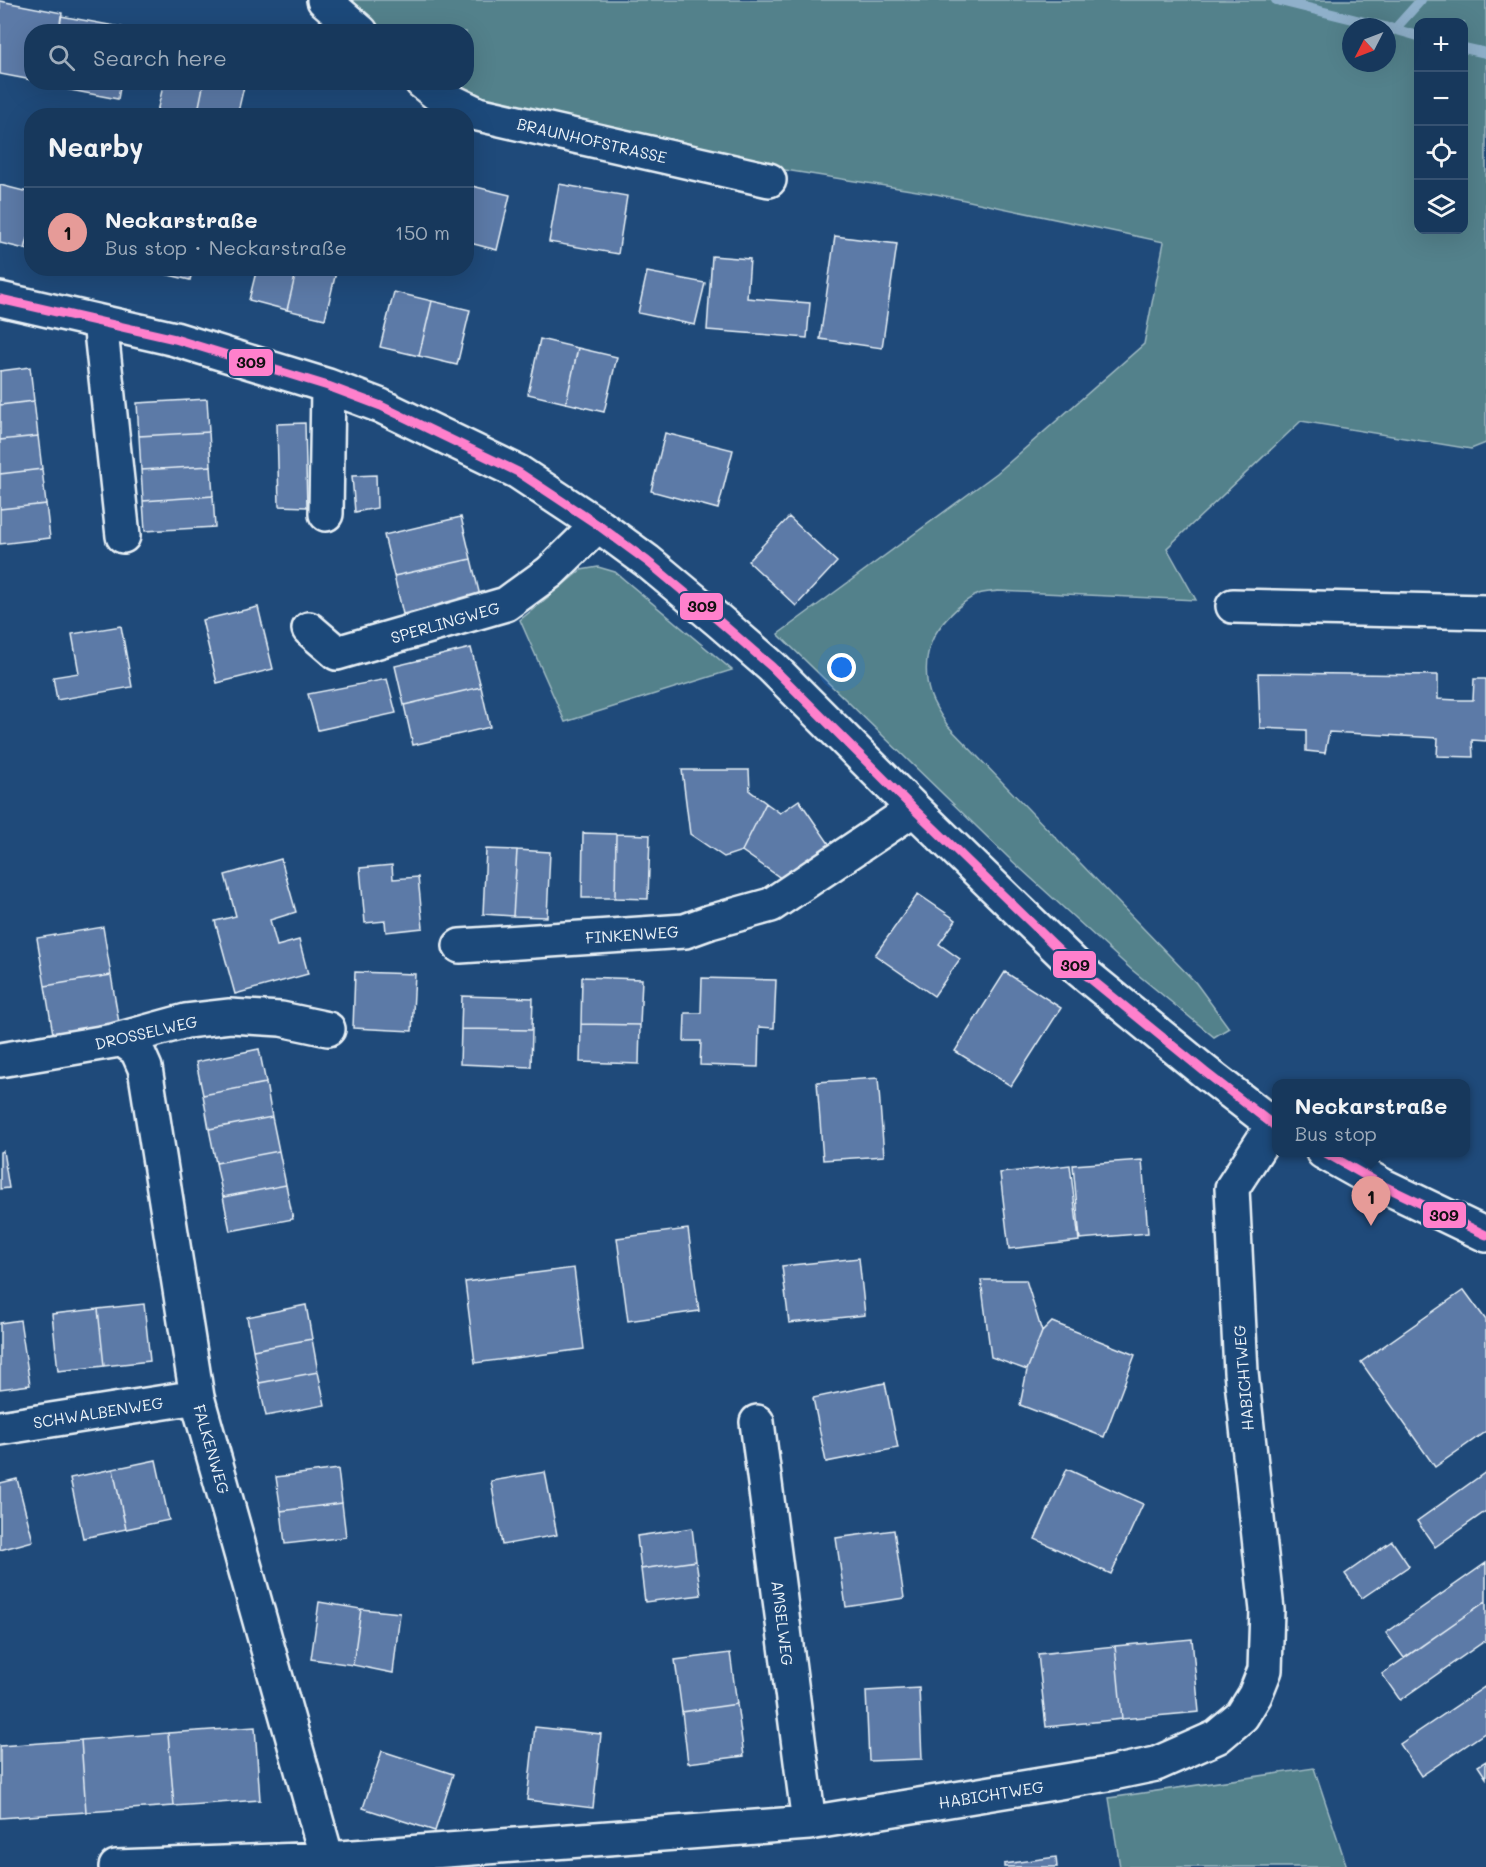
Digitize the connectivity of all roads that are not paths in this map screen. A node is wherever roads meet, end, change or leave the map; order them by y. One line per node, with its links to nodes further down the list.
1 (324, 0): 2 (street)
2 (352, 24)
3 (432, 90): 4 (street, BRAUNHOFSTRASSE)
4 (466, 108)
5 (474, 112): 6 (street, BRAUNHOFSTRASSE)
6 (769, 180)
7 (0, 299): 8 (street)
8 (100, 322): 9 (street); 12 (street)
9 (328, 386): 10 (street); 11 (street)
10 (326, 514)
11 (598, 525): 15 (street, SPERLINGWEG); 16 (street)
12 (123, 536)
13 (1233, 606): 14 (street)
14 (1486, 612)
15 (309, 629)
16 (914, 809): 17 (street, FINKENWEG); 21 (street)
17 (460, 946)
18 (328, 1029): 19 (street, DROSSELWEG)
19 (121, 1039): 20 (street, DROSSELWEG); 25 (street, FALKENWEG)
20 (0, 1060)
21 (1272, 1124)
22 (1272, 1130): 28 (street, HABICHTWEG)
23 (1332, 1157): 24 (street)
24 (1486, 1235)
25 (196, 1397): 27 (street, SCHWALBENWEG); 29 (street, FALKENWEG)
26 (757, 1422): 28 (street, AMSELWEG)
27 (0, 1428)
28 (809, 1823): 29 (street, HABICHTWEG)
29 (327, 1859): 30 (street, HABICHTWEG)
30 (116, 1867)

